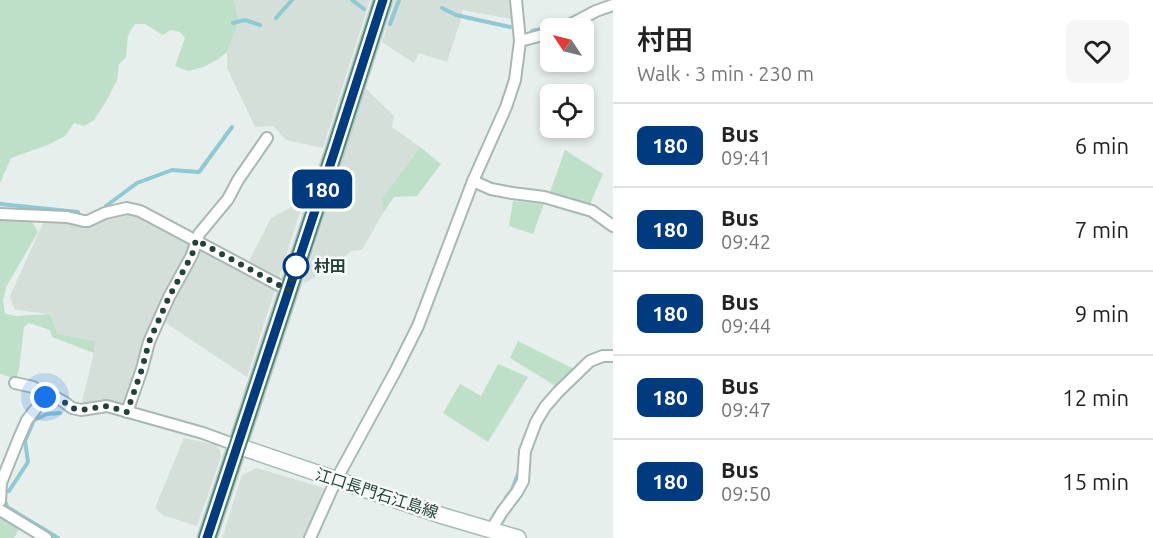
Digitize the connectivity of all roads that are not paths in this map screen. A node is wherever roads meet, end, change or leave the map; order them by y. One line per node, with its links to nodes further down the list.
1 (383, 0): 12 (highway)
2 (516, 0): 6 (street)
3 (613, 5): 4 (street)
4 (583, 18)
5 (540, 36): 6 (street)
6 (520, 41): 8 (street)
7 (267, 138): 11 (street)
8 (473, 181): 10 (street); 18 (street)
9 (0, 214): 11 (street)
10 (613, 226)
11 (196, 240): 12 (street); 16 (street)
12 (288, 290): 17 (highway)
13 (613, 356): 22 (street)
14 (15, 383): 15 (street)
15 (45, 397): 16 (street); 19 (street)
16 (127, 412): 17 (street)
17 (238, 446): 18 (main road, 江口長門石江島線); 24 (highway)
18 (336, 480): 22 (main road, 江口長門石江島線); 25 (street)
19 (0, 489): 20 (street)
20 (0, 501)
21 (0, 510): 23 (street)
22 (491, 530): 26 (main road, 江口長門石江島線)
23 (46, 538)
24 (207, 538)
25 (310, 538)
26 (518, 538)

